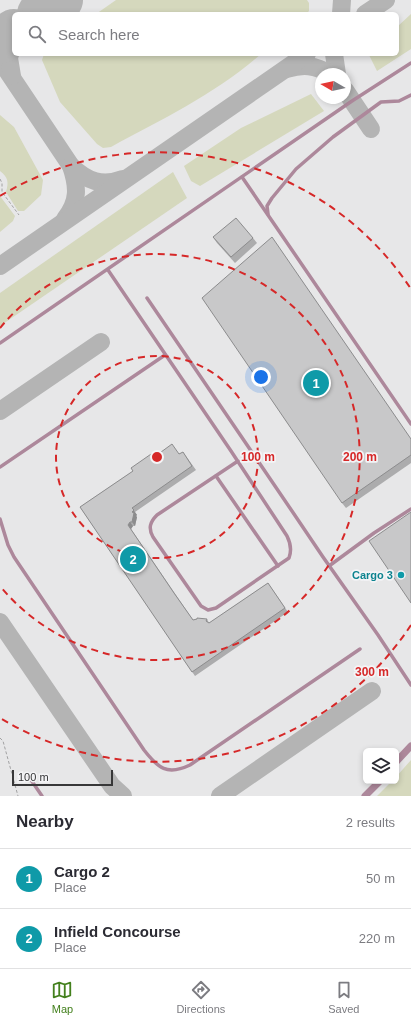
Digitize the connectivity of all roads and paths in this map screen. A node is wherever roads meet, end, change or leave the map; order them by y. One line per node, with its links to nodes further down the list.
1 (411, 63): 3 (lane)
2 (411, 95): 7 (lane)
3 (242, 177): 7 (lane); 8 (lane)
4 (0, 179): 5 (path)
5 (1, 192): 6 (path)
6 (19, 215)
7 (268, 216): 12 (lane)
8 (108, 270): 10 (lane); 11 (lane)
9 (147, 298): 19 (lane)
10 (0, 343)
11 (165, 355): 13 (lane); 14 (lane)
12 (411, 424)
13 (238, 462): 15 (lane); 18 (lane)
14 (0, 467)
15 (216, 476): 18 (lane); 18 (lane)
16 (411, 509): 19 (lane)
17 (0, 519): 20 (lane)
18 (278, 566)
19 (329, 566): 21 (lane)
20 (360, 649)
21 (411, 685)
22 (0, 738): 27 (path)
23 (411, 746): 24 (street)
24 (399, 759)
25 (27, 774): 28 (lane)
26 (377, 784): 29 (street)
27 (18, 796)
28 (42, 796)
29 (365, 796)

